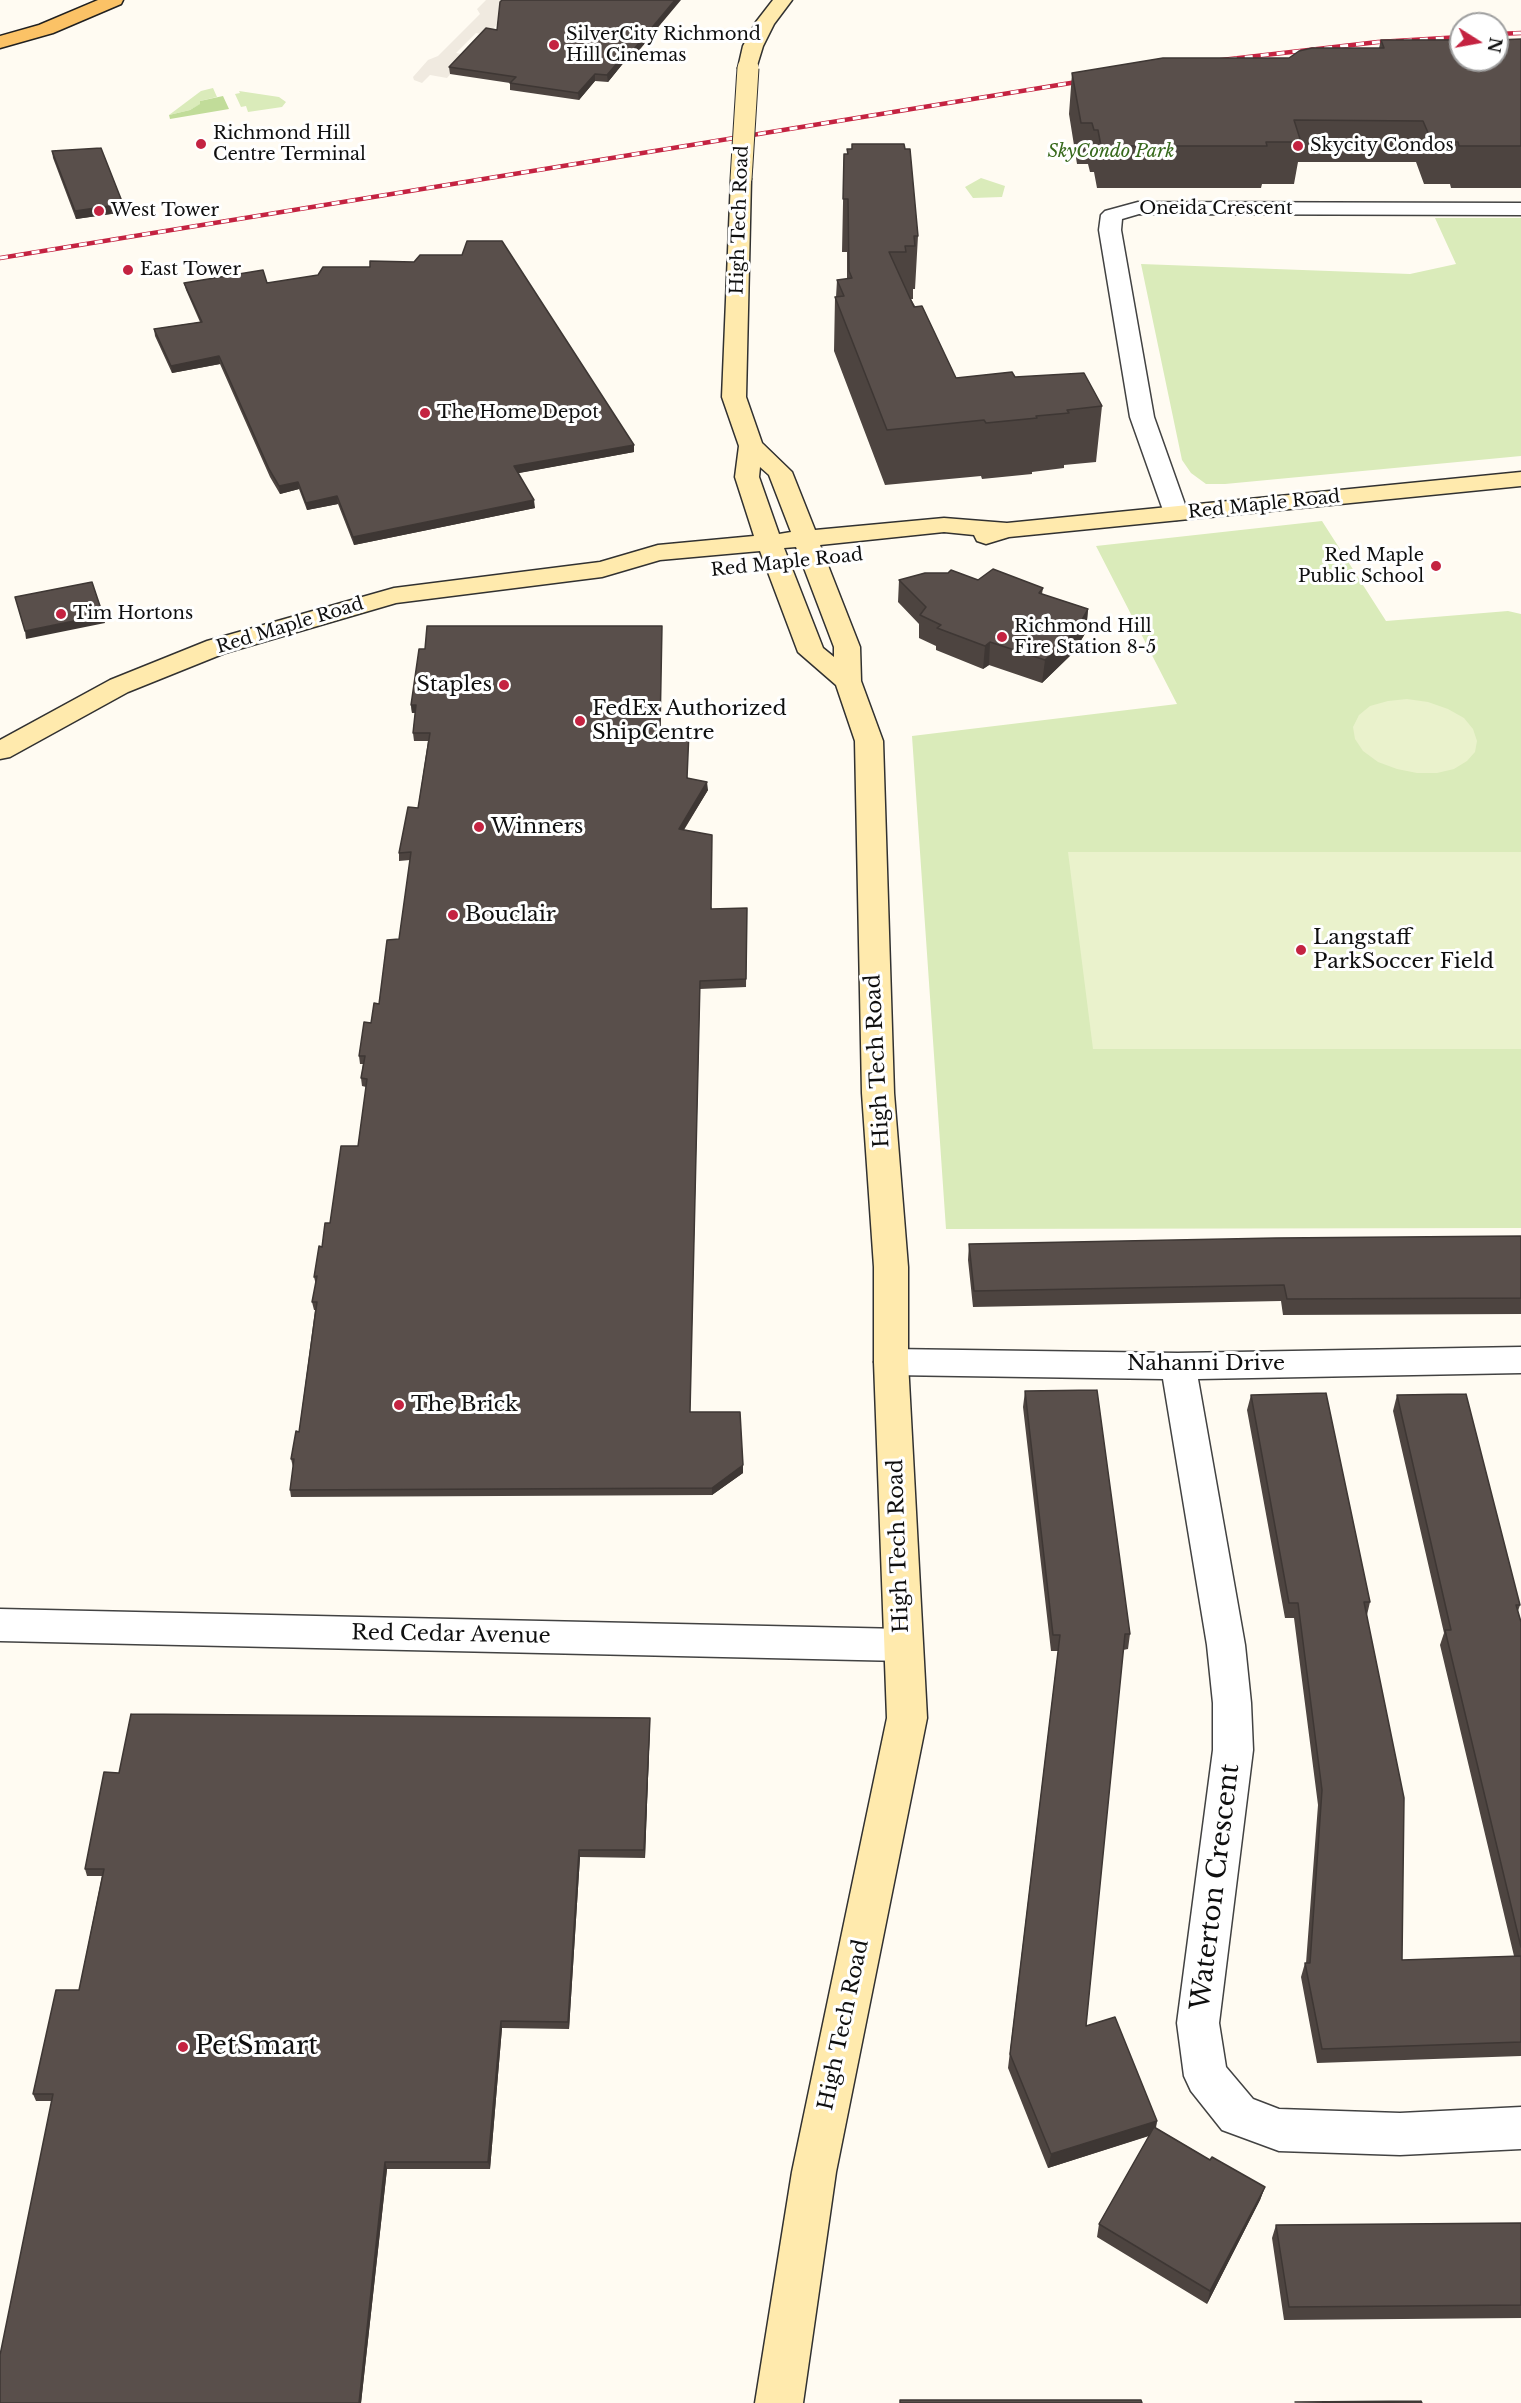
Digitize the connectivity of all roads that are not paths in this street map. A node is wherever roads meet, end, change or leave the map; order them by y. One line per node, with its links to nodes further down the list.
1 (114, 0): 5 (main road)
2 (783, 0): 7 (street, High Tech Road, bridge)
3 (27, 16): 4 (main road)
4 (0, 23)
5 (0, 42)
6 (1521, 210): 9 (street, Oneida Crescent)
7 (751, 446): 10 (street, High Tech Road); 11 (street, High Tech Road)
8 (1521, 480): 9 (street, Red Maple Road)
9 (1176, 513): 10 (street, Red Maple Road)
10 (810, 550): 11 (street, Red Maple Road); 12 (street, High Tech Road)
11 (773, 552): 12 (street, High Tech Road); 13 (street, Red Maple Road)
12 (849, 681): 15 (street, High Tech Road)
13 (0, 751)
14 (1521, 1359): 16 (street, Nahanni Drive)
15 (891, 1362): 16 (street, Nahanni Drive); 18 (street, High Tech Road)
16 (1178, 1366): 19 (street, Waterton Crescent)
17 (0, 1625): 18 (street, Red Cedar Avenue)
18 (903, 1645): 20 (street, High Tech Road)
19 (1521, 2128)
20 (779, 2403)

